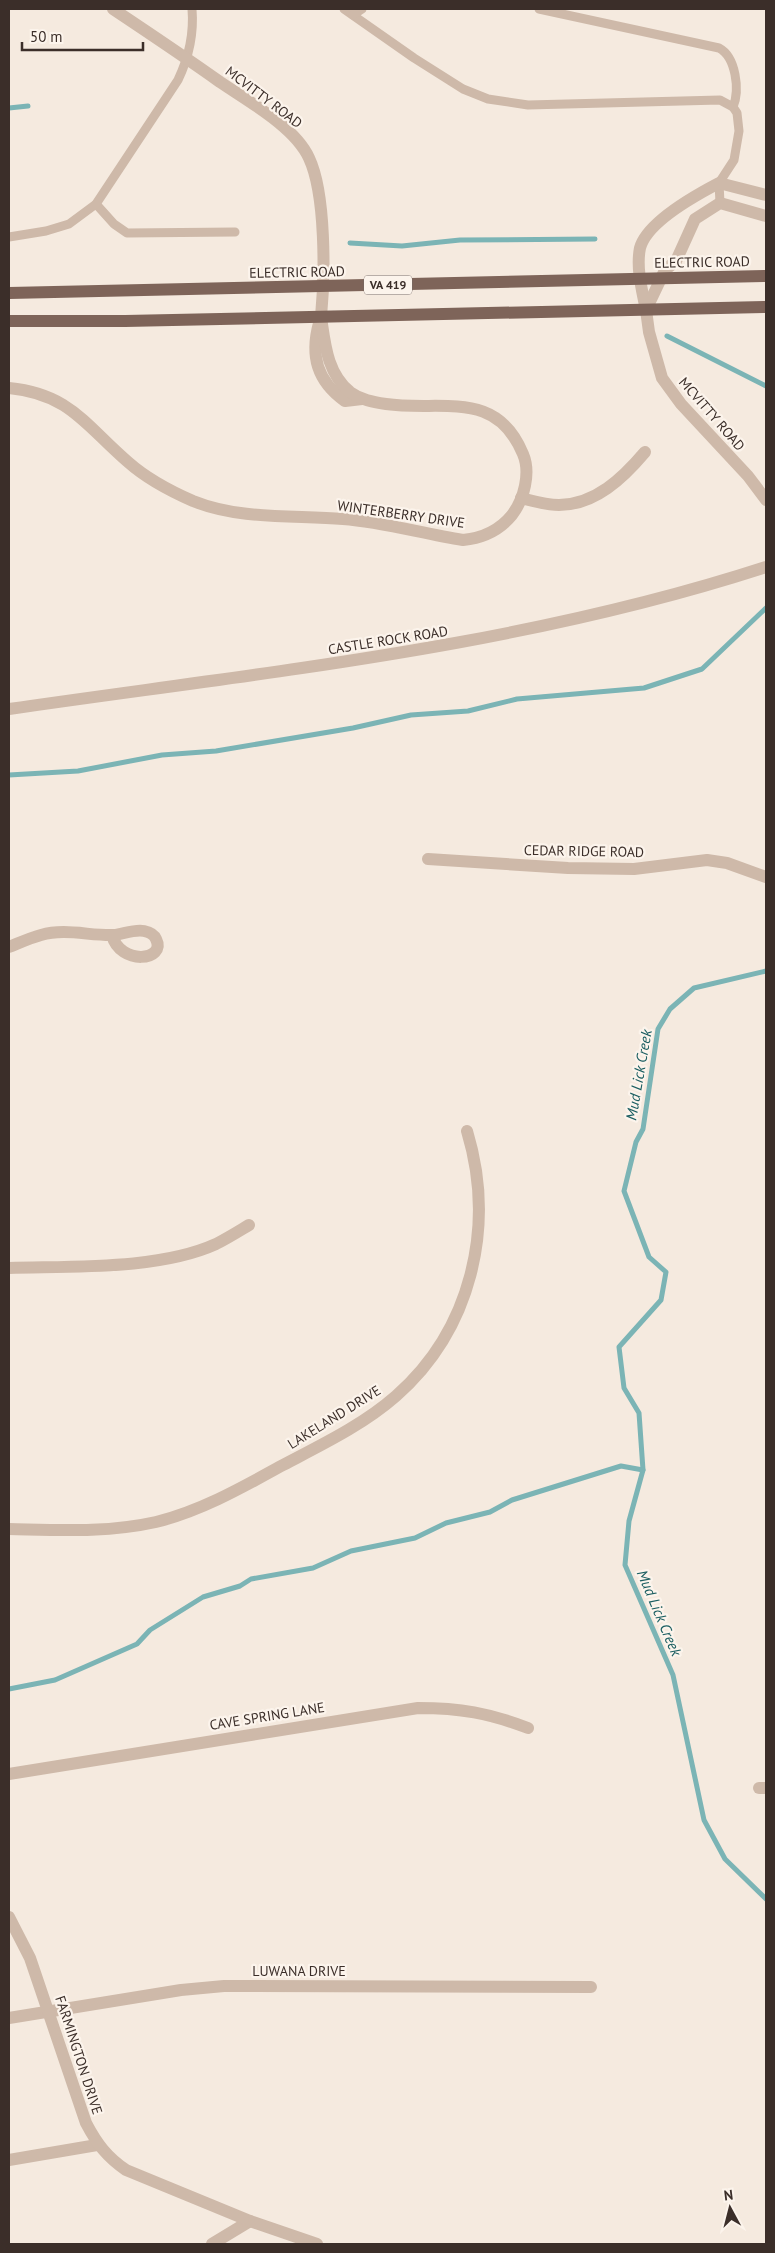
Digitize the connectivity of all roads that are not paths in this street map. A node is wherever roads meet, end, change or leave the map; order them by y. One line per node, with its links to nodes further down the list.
1 (113, 9): 7 (street, MCVITTY ROAD)
2 (192, 9): 7 (lane)
3 (344, 9): 6 (lane)
4 (362, 9): 6 (lane)
5 (539, 9): 8 (lane)
6 (353, 15): 8 (lane)
7 (188, 59): 12 (lane); 19 (street, MCVITTY ROAD)
8 (734, 107): 9 (lane)
9 (719, 183): 10 (street); 11 (lane); 17 (street, MCVITTY ROAD)
10 (766, 195)
11 (720, 203): 13 (street); 18 (street)
12 (96, 204): 14 (lane); 15 (lane)
13 (766, 216)
14 (234, 232)
15 (9, 237)
16 (766, 276): 18 (main road, ELECTRIC ROAD / VA 419)
17 (640, 278): 18 (main road, ELECTRIC ROAD / VA 419); 19 (main road, ELECTRIC ROAD / VA 419); 22 (street, MCVITTY ROAD)
18 (661, 278): 22 (street)
19 (324, 286): 20 (main road, ELECTRIC ROAD / VA 419); 23 (street, MCVITTY ROAD)
20 (9, 293)
21 (766, 307): 22 (main road, VA 419)
22 (646, 310): 23 (main road, VA 419); 28 (street, MCVITTY ROAD)
23 (321, 317): 24 (main road, VA 419); 27 (street, WINTERBERRY DRIVE)
24 (9, 322)
25 (9, 388): 27 (street, WINTERBERRY DRIVE)
26 (645, 452): 27 (street)
27 (521, 498)
28 (766, 500)
29 (766, 567): 30 (street, CASTLE ROCK ROAD)
30 (9, 709)
31 (428, 859): 32 (street, CEDAR RIDGE ROAD)
32 (766, 876)
33 (112, 935): 34 (street)
34 (9, 947)
35 (468, 1131): 38 (street, LAKELAND DRIVE)
36 (250, 1225): 37 (street)
37 (9, 1268)
38 (9, 1529)
39 (528, 1728): 40 (street, CAVE SPRING LANE)
40 (9, 1774)
41 (9, 1917): 43 (street, FARMINGTON DRIVE)
42 (591, 1987): 43 (street, LUWANA DRIVE)
43 (50, 2011): 44 (street, LUWANA DRIVE); 45 (street, FARMINGTON DRIVE)
44 (9, 2018)
45 (97, 2145): 46 (street); 47 (street, FARMINGTON DRIVE)
46 (9, 2160)
47 (250, 2222): 48 (street); 49 (street, FARMINGTON DRIVE)
48 (212, 2244)
49 (317, 2244)

